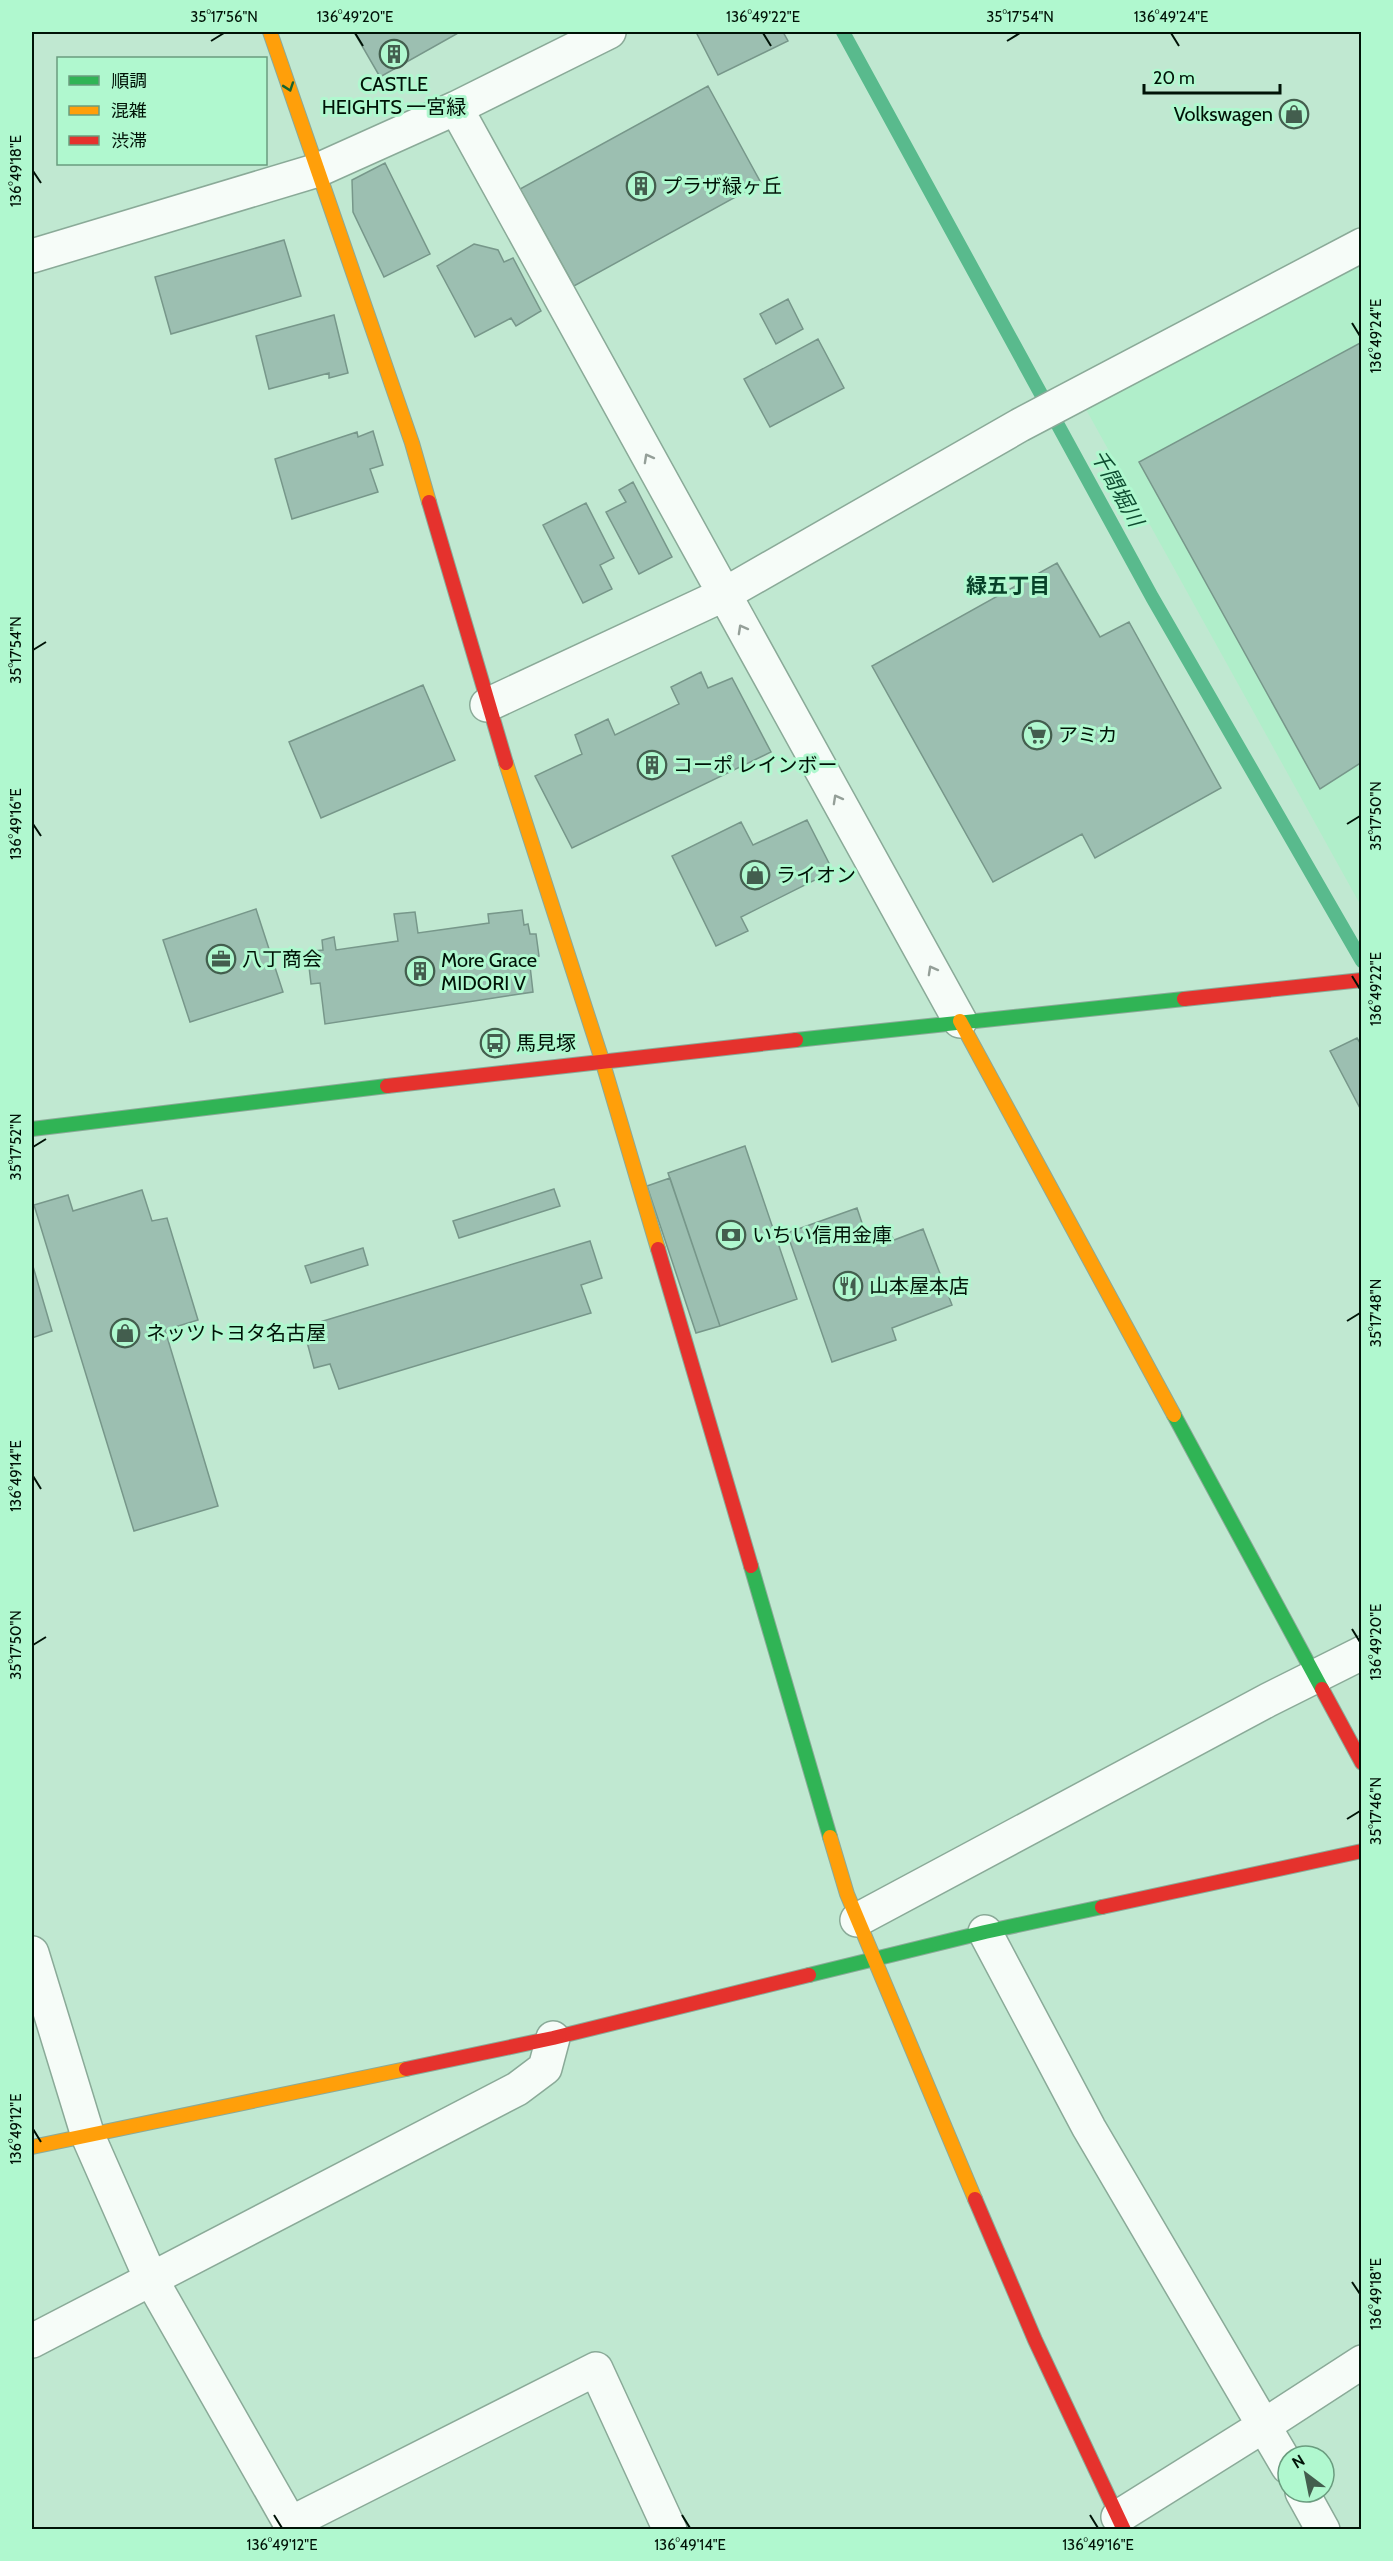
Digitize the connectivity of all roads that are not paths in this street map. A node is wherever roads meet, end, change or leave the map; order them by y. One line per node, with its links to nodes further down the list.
1 (270, 32): 4 (street, one-way to 4)
2 (609, 32): 3 (street)
3 (456, 108): 4 (street); 7 (street, one-way to 3)
4 (318, 170): 6 (street); 8 (street)
5 (1362, 245): 7 (street)
6 (32, 256)
7 (723, 595): 8 (street); 10 (street, one-way to 7)
8 (487, 705): 11 (street)
9 (1362, 980): 10 (street)
10 (960, 1021): 11 (street); 14 (street)
11 (602, 1060): 12 (street); 17 (street)
12 (32, 1129)
13 (1362, 1653): 14 (street)
14 (1314, 1676): 15 (street); 17 (street)
15 (1362, 1763)
16 (1362, 1851): 18 (street)
17 (856, 1920): 20 (street)
18 (985, 1932): 20 (street); 27 (street)
19 (32, 1953): 22 (street)
20 (873, 1960): 21 (street); 30 (street)
21 (553, 2038): 22 (street); 24 (street)
22 (88, 2136): 23 (street); 24 (street)
23 (32, 2147)
24 (151, 2279): 25 (street); 31 (street)
25 (32, 2341)
26 (1362, 2362): 27 (street)
27 (1265, 2426): 28 (street); 30 (street)
28 (1276, 2446)
29 (1309, 2504): 33 (street)
30 (1121, 2523)
31 (292, 2526): 32 (street)
32 (669, 2529)
33 (1323, 2529)

